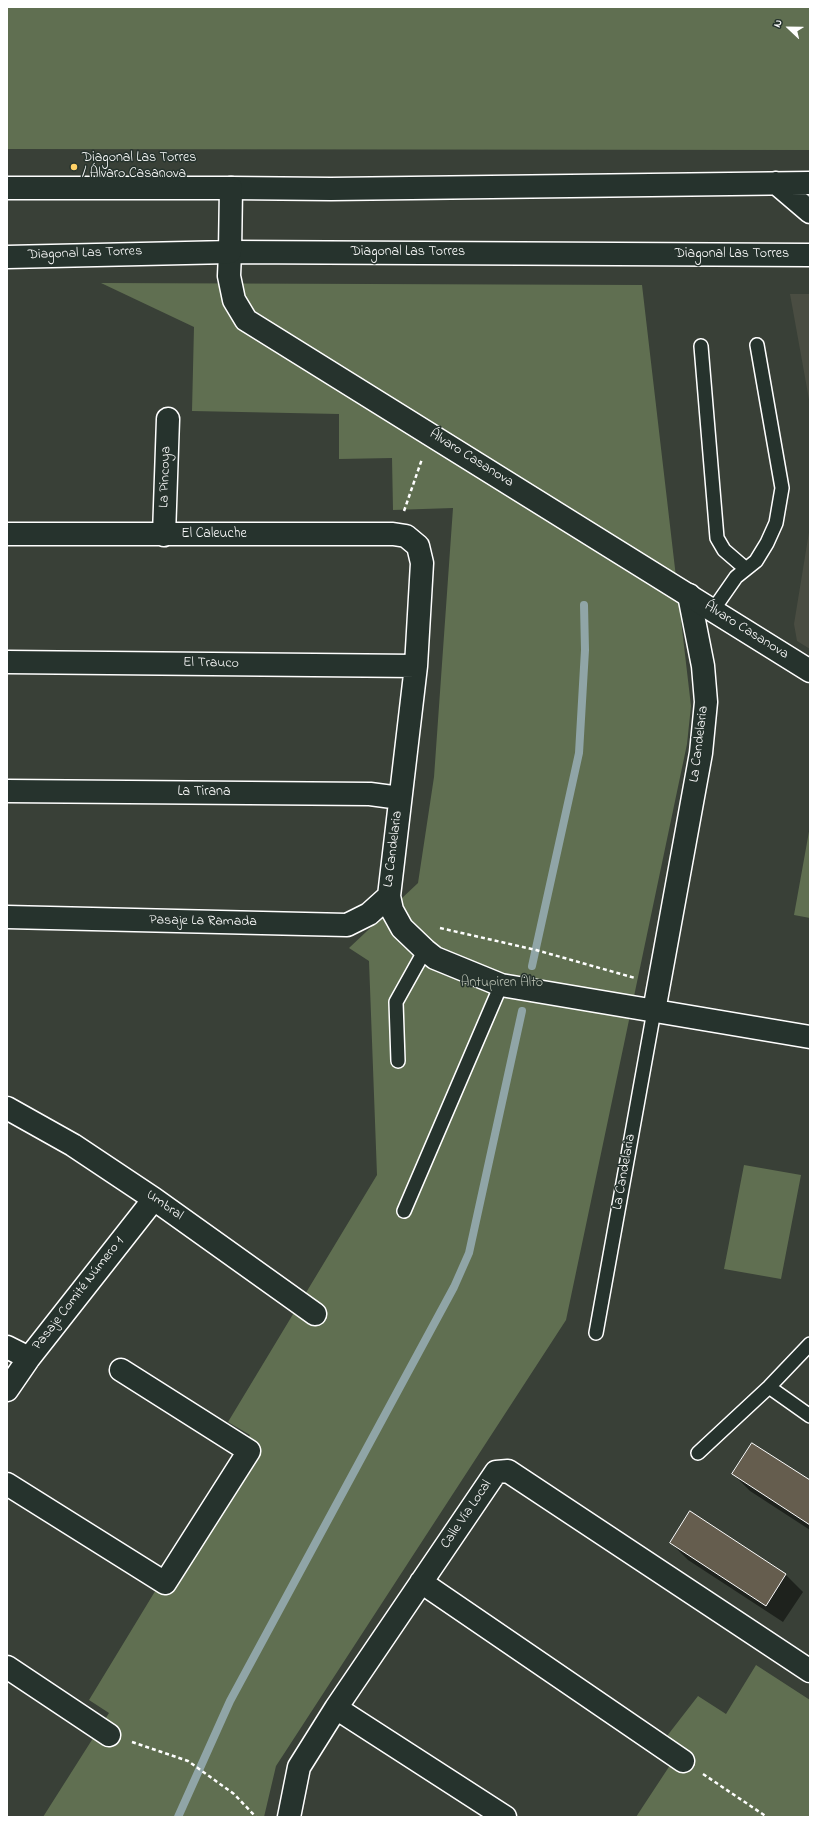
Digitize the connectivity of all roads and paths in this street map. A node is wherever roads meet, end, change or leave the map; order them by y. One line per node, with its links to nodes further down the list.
1 (776, 183): 2 (street); 4 (street); 5 (street)
2 (810, 183)
3 (7, 188): 4 (street)
4 (231, 188): 6 (street, Álvaro Casanova)
5 (810, 212)
6 (230, 252): 7 (street, Diagonal Las Torres); 8 (street, Diagonal Las Torres); 12 (street, Álvaro Casanova)
7 (7, 257)
8 (810, 257)
9 (757, 345): 17 (lane)
10 (701, 346): 17 (lane)
11 (168, 419): 15 (street, La Pincoya)
12 (430, 434): 14 (path); 18 (street, Álvaro Casanova)
13 (7, 534): 15 (street, El Caleuche)
14 (393, 534): 15 (street, El Caleuche); 16 (street, El Caleuche)
15 (164, 535)
16 (418, 546): 21 (street, La Candelaria)
17 (746, 569): 19 (lane)
18 (689, 595): 19 (street, Álvaro Casanova); 31 (street, La Candelaria)
19 (713, 610): 22 (street, Álvaro Casanova)
20 (7, 662): 21 (street, El Trauco)
21 (416, 666): 24 (street, La Candelaria)
22 (810, 672)
23 (7, 792): 24 (street, La Tirana)
24 (400, 798): 25 (street, La Candelaria)
25 (389, 896): 26 (street, Pasaje La Ramada); 28 (street, La Candelaria)
26 (7, 917)
27 (438, 927): 29 (path)
28 (425, 950): 30 (street, La Candelaria); 33 (lane)
29 (639, 979)
30 (501, 985): 31 (street, La Candelaria); 36 (lane)
31 (654, 1011): 32 (street, La Candelaria); 38 (lane, La Candelaria)
32 (810, 1037)
33 (398, 1061)
34 (7, 1108): 35 (street, Umbral)
35 (154, 1199): 37 (street, Umbral); 41 (street, Pasaje Comité Número 1)
36 (404, 1211)
37 (315, 1314)
38 (596, 1333)
39 (810, 1344): 43 (lane)
40 (7, 1347): 41 (street)
41 (29, 1358): 44 (street, Pasaje Comité Número 1)
42 (121, 1370): 47 (street)
43 (769, 1387): 45 (lane); 46 (lane)
44 (7, 1390)
45 (810, 1416)
46 (698, 1452)
47 (7, 1484)
48 (421, 1582): 50 (street, Calle Vía Local); 51 (street, Calle Vía Local); 53 (street)
49 (7, 1667): 52 (street)
50 (810, 1671)
51 (336, 1708): 55 (street, Calle Vía Local); 56 (street)
52 (109, 1735): 54 (path)
53 (683, 1760): 57 (path)
54 (256, 1817)
55 (289, 1817)
56 (505, 1817)
57 (767, 1817)

